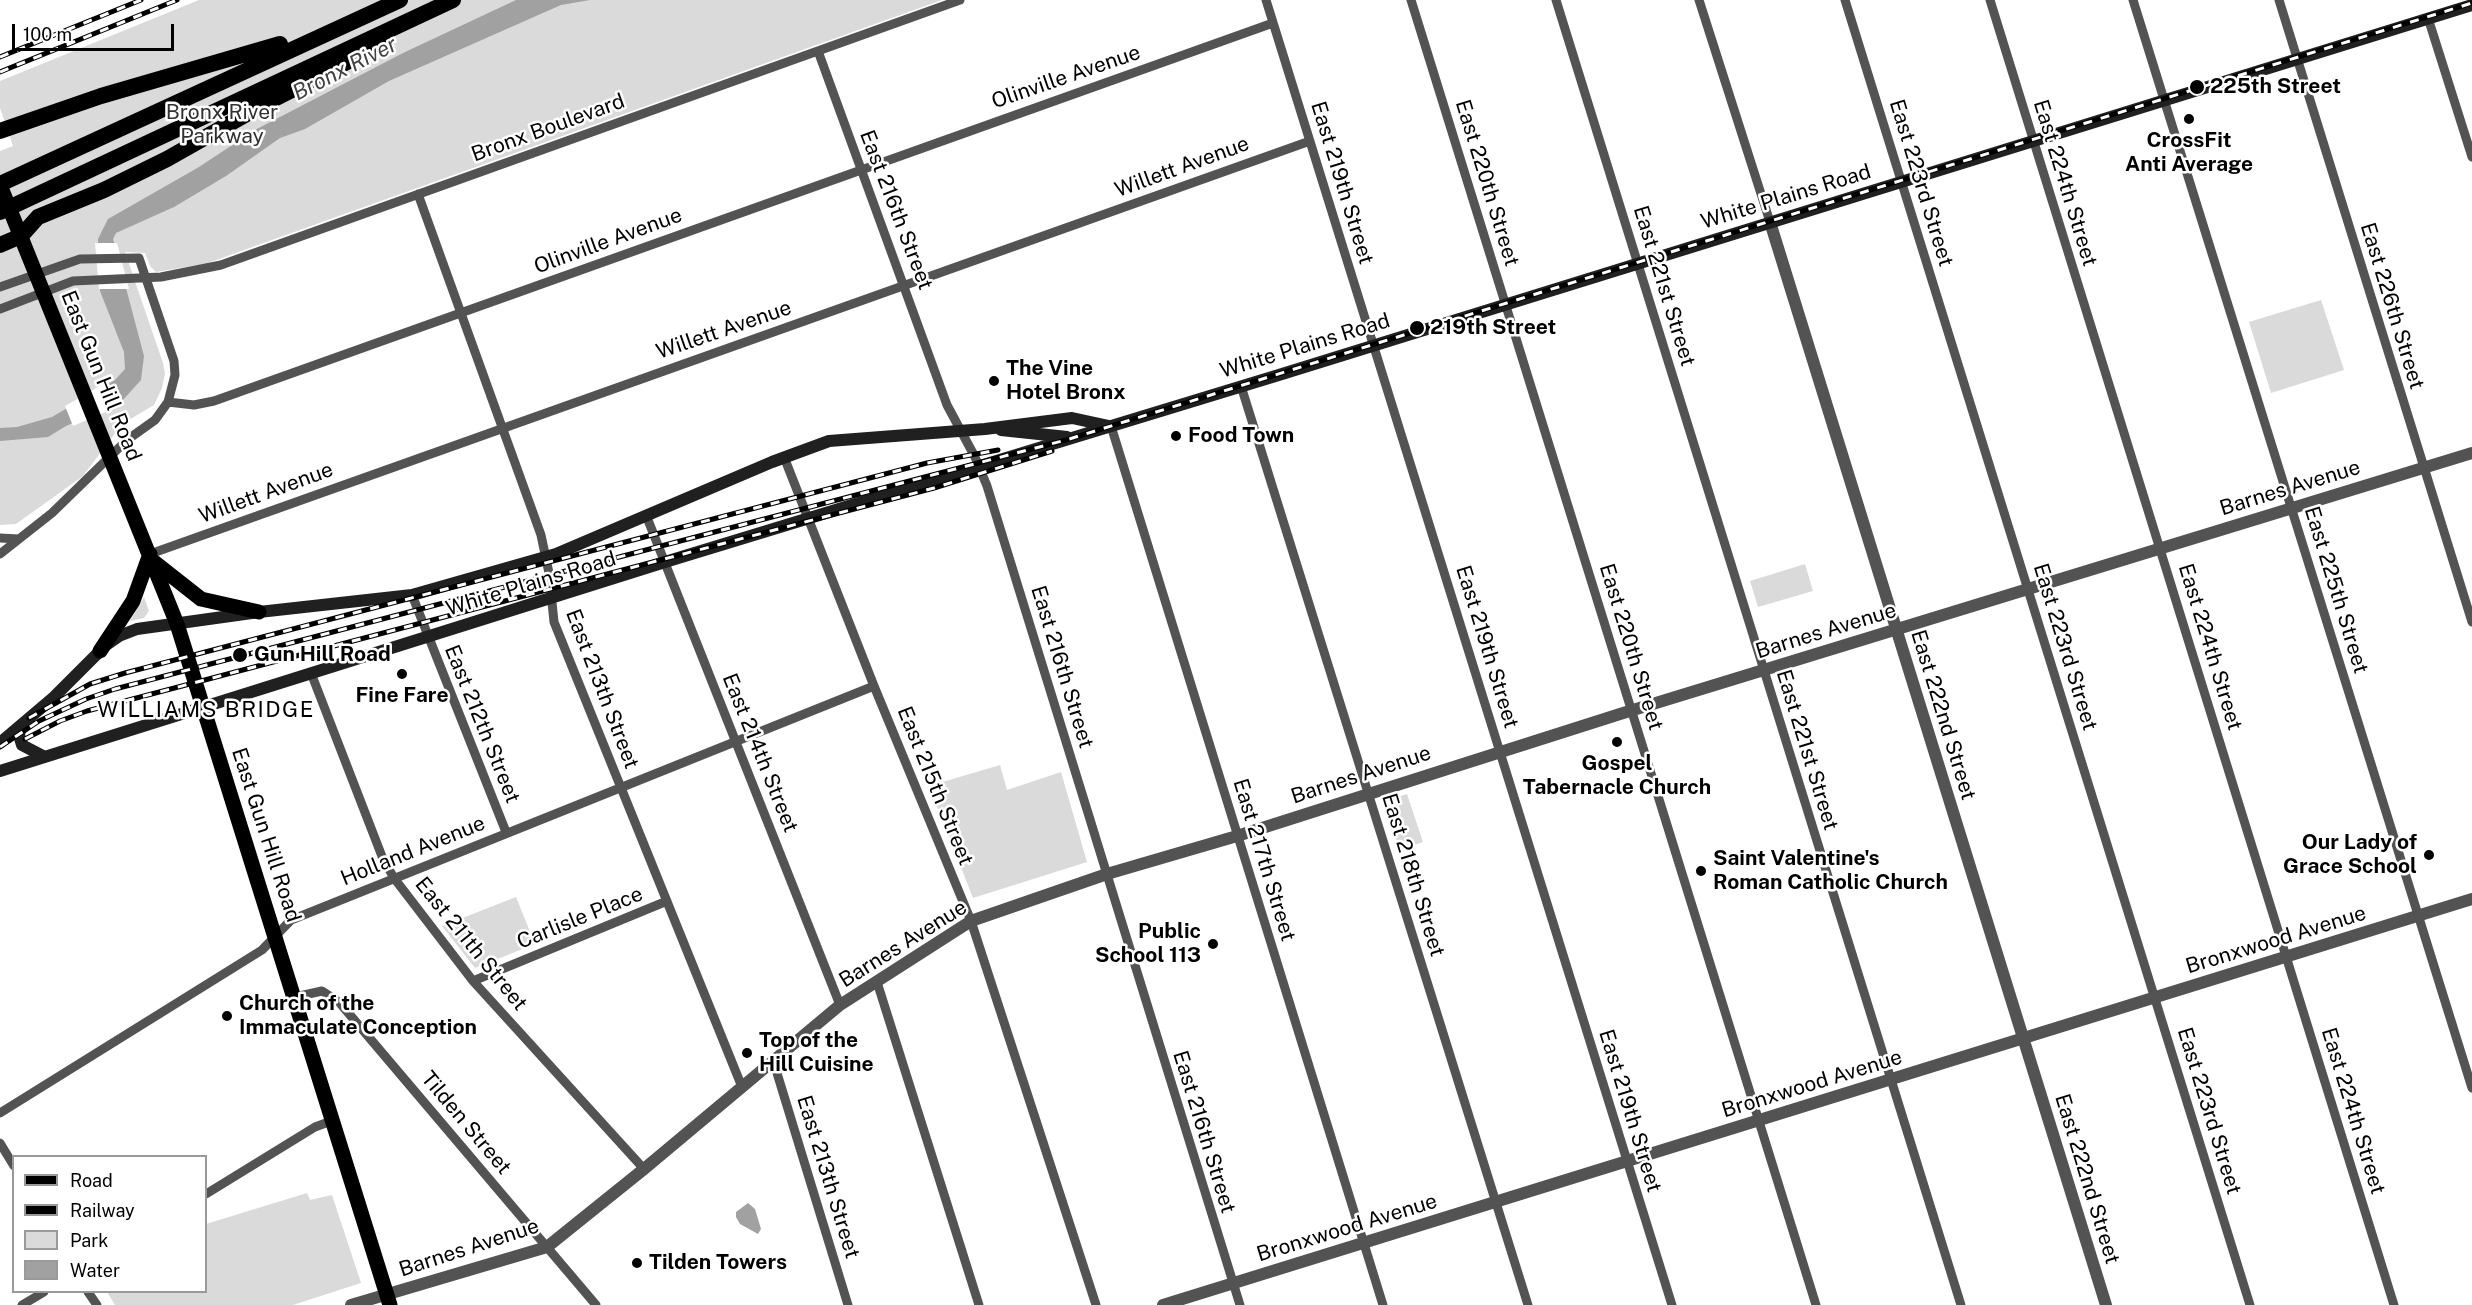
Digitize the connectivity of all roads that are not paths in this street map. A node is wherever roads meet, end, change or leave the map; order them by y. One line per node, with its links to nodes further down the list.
1 (400, 0): 14 (highway)
2 (453, 0): 13 (highway)
3 (960, 0): 17 (street, Bronx Boulevard)
4 (1266, 0): 16 (street, East 219th Street)
5 (1411, 0): 36 (street, East 220th Street)
6 (1556, 0): 32 (street, East 221st Street)
7 (1699, 0): 29 (street, East 222nd Street)
8 (1845, 0): 25 (street, East 223rd Street)
9 (1990, 0): 22 (street, East 224th Street)
10 (2133, 0): 19 (street, East 225th Street)
11 (2279, 0): 18 (street, East 226th Street)
12 (2472, 4): 15 (main road, White Plains Road)
13 (422, 14): 28 (highway); 30 (highway)
14 (366, 15): 20 (highway); 26 (highway)
15 (2428, 18): 18 (main road, White Plains Road); 23 (street)
16 (1274, 23): 21 (street, East 219th Street); 24 (street, Olinville Avenue)
17 (818, 51): 24 (street, East 216th Street); 27 (street, Bronx Boulevard)
18 (2296, 59): 19 (main road, White Plains Road); 51 (street, East 226th Street)
19 (2164, 100): 22 (main road, White Plains Road); 52 (street, East 225th Street)
20 (0, 131)
21 (1310, 141): 34 (street, Willett Avenue); 39 (street, East 219th Street)
22 (2034, 141): 25 (main road, White Plains Road); 57 (street, East 224th Street)
23 (2472, 157)
24 (861, 169): 34 (street, East 216th Street); 38 (street, Olinville Avenue)
25 (1901, 181): 29 (main road, White Plains Road); 62 (street, East 223rd Street)
26 (0, 184): 30 (main road, East Gun Hill Road)
27 (418, 194): 33 (street, Bronx Boulevard); 38 (street, East 213th Street)
28 (0, 212)
29 (1770, 222): 32 (main road, White Plains Road); 68 (street, East 222nd Street)
30 (19, 230): 31 (highway); 48 (main road, East Gun Hill Road)
31 (0, 245)
32 (1638, 263): 36 (main road, White Plains Road); 71 (street, East 221st Street)
33 (145, 278): 35 (street); 37 (street, Bronx Boulevard); 41 (street)
34 (905, 285): 43 (street, Willett Avenue); 45 (street, East 216th Street)
35 (0, 287)
36 (1506, 304): 39 (main road, White Plains Road); 75 (street, East 220th Street)
37 (0, 309)
38 (460, 313): 41 (street, Olinville Avenue); 43 (street, East 213th Street)
39 (1374, 345): 40 (main road, White Plains Road); 79 (street, East 219th Street)
40 (1241, 386): 42 (main road, White Plains Road); 83 (street, East 218th Street)
41 (168, 402): 48 (street)
42 (1111, 426): 44 (main road, White Plains Road); 46 (main road, White Plains Road); 85 (street, East 217th Street)
43 (502, 427): 59 (street, East 213th Street); 60 (street, Willett Avenue)
44 (985, 429): 45 (main road, White Plains Road); 46 (main road, White Plains Road)
45 (960, 430): 49 (main road, White Plains Road); 50 (street, East 216th Street)
46 (1074, 438): 50 (main road, White Plains Road)
47 (2472, 453): 51 (street, Barnes Avenue)
48 (111, 457): 56 (street); 60 (main road, East Gun Hill Road)
49 (784, 457): 53 (main road, White Plains Road); 54 (street, East 215th Street)
50 (980, 467): 54 (main road, White Plains Road); 86 (street, East 216th Street)
51 (2424, 468): 52 (street, Barnes Avenue); 66 (street, East 226th Street)
52 (2292, 508): 57 (street, Barnes Avenue); 90 (street, East 225th Street)
53 (646, 514): 59 (main road, White Plains Road); 61 (street, East 214th Street)
54 (809, 519): 61 (main road, White Plains Road); 73 (street, East 215th Street)
55 (0, 538): 56 (street)
56 (19, 539): 58 (street)
57 (2160, 548): 62 (street, Barnes Avenue); 93 (street, East 224th Street)
58 (0, 554)
59 (547, 556): 63 (main road, White Plains Road); 64 (street, East 213th Street)
60 (151, 557): 65 (main road); 67 (main road, East Gun Hill Road); 70 (main road)
61 (665, 562): 64 (main road, White Plains Road); 77 (street, East 214th Street)
62 (2028, 589): 68 (street, Barnes Avenue); 97 (street, East 223rd Street)
63 (412, 595): 65 (main road, White Plains Road); 69 (street, East 212th Street)
64 (552, 598): 69 (main road, White Plains Road); 82 (street, East 213th Street)
65 (259, 612): 67 (main road, White Plains Road)
66 (2472, 622)
67 (177, 624): 70 (main road, White Plains Road); 74 (main road, East Gun Hill Road)
68 (1896, 630): 71 (street, Barnes Avenue); 99 (street, East 222nd Street)
69 (428, 637): 72 (main road, White Plains Road); 84 (street, East 212th Street)
70 (100, 651): 76 (main road, White Plains Road)
71 (1764, 670): 75 (street, Barnes Avenue); 101 (street, East 221st Street)
72 (311, 674): 74 (main road, White Plains Road); 87 (street, East 211th Street)
73 (874, 686): 77 (street, Holland Avenue); 91 (street, East 215th Street)
74 (203, 708): 80 (main road, White Plains Road); 92 (main road, East Gun Hill Road)
75 (1632, 710): 79 (street, Barnes Avenue); 106 (street, East 220th Street)
76 (21, 726): 78 (main road, White Plains Road); 80 (main road)
77 (736, 741): 82 (street, Holland Avenue); 98 (street, East 214th Street)
78 (0, 743)
79 (1500, 752): 83 (street, Barnes Avenue); 108 (street, East 219th Street)
80 (43, 756): 81 (main road, White Plains Road)
81 (0, 771)
82 (621, 787): 84 (street, Holland Avenue); 89 (street, East 213th Street)
83 (1369, 793): 85 (street, Barnes Avenue); 112 (street, East 218th Street)
84 (506, 832): 87 (street, Holland Avenue)
85 (1238, 836): 86 (street, Barnes Avenue); 113 (street, East 217th Street)
86 (1107, 874): 91 (street, Barnes Avenue); 115 (street, East 216th Street)
87 (394, 878): 92 (street, Holland Avenue); 94 (street, East 211th Street)
88 (2472, 899): 90 (street, Bronxwood Avenue)
89 (667, 901): 94 (street, Carlisle Place); 102 (street, East 213th Street)
90 (2418, 916): 93 (street, Bronxwood Avenue); 103 (street, East 225th Street)
91 (971, 921): 95 (street, Barnes Avenue); 123 (street, East 215th Street)
92 (276, 934): 96 (main road, East Gun Hill Road); 104 (street, Holland Avenue)
93 (2287, 957): 97 (street, Bronxwood Avenue); 133 (street, East 224th Street)
94 (473, 981): 110 (street, East 211th Street)
95 (877, 982): 98 (street, Barnes Avenue); 122 (street)
96 (295, 997): 105 (main road, East Gun Hill Road); 114 (street, Tilden Street)
97 (2155, 998): 99 (street, Bronxwood Avenue); 132 (street, East 223rd Street)
98 (840, 1005): 100 (street, Barnes Avenue)
99 (2023, 1039): 101 (street, Bronxwood Avenue); 131 (street, East 222nd Street)
100 (773, 1060): 102 (street, Barnes Avenue); 121 (street, East 213th Street)
101 (1891, 1080): 106 (street, Bronxwood Avenue); 130 (street, East 221st Street)
102 (742, 1087): 110 (street, Barnes Avenue)
103 (2472, 1089)
104 (0, 1113)
105 (334, 1120): 111 (street); 117 (main road, East Gun Hill Road)
106 (1759, 1120): 108 (street, Bronxwood Avenue); 129 (street, East 220th Street)
107 (0, 1143): 109 (street)
108 (1627, 1161): 112 (street, Bronxwood Avenue); 128 (street, East 219th Street)
109 (12, 1163)
110 (644, 1169): 114 (street, Barnes Avenue)
111 (207, 1193)
112 (1496, 1202): 113 (street, Bronxwood Avenue); 127 (street, East 218th Street)
113 (1364, 1243): 115 (street, Bronxwood Avenue); 126 (street, East 217th Street)
114 (547, 1247): 117 (street, Barnes Avenue); 120 (street, Tilden Street)
115 (1233, 1284): 124 (street, Bronxwood Avenue); 125 (street, East 216th Street)
116 (42, 1293): 118 (street)
117 (389, 1300): 119 (street, Barnes Avenue)
118 (22, 1305)
119 (351, 1305)
120 (596, 1305)
121 (848, 1305)
122 (979, 1305)
123 (1096, 1305)
124 (1162, 1305)
125 (1240, 1305)
126 (1383, 1305)
127 (1528, 1305)
128 (1672, 1305)
129 (1816, 1305)
130 (1961, 1305)
131 (2106, 1305)
132 (2250, 1305)
133 (2394, 1305)

